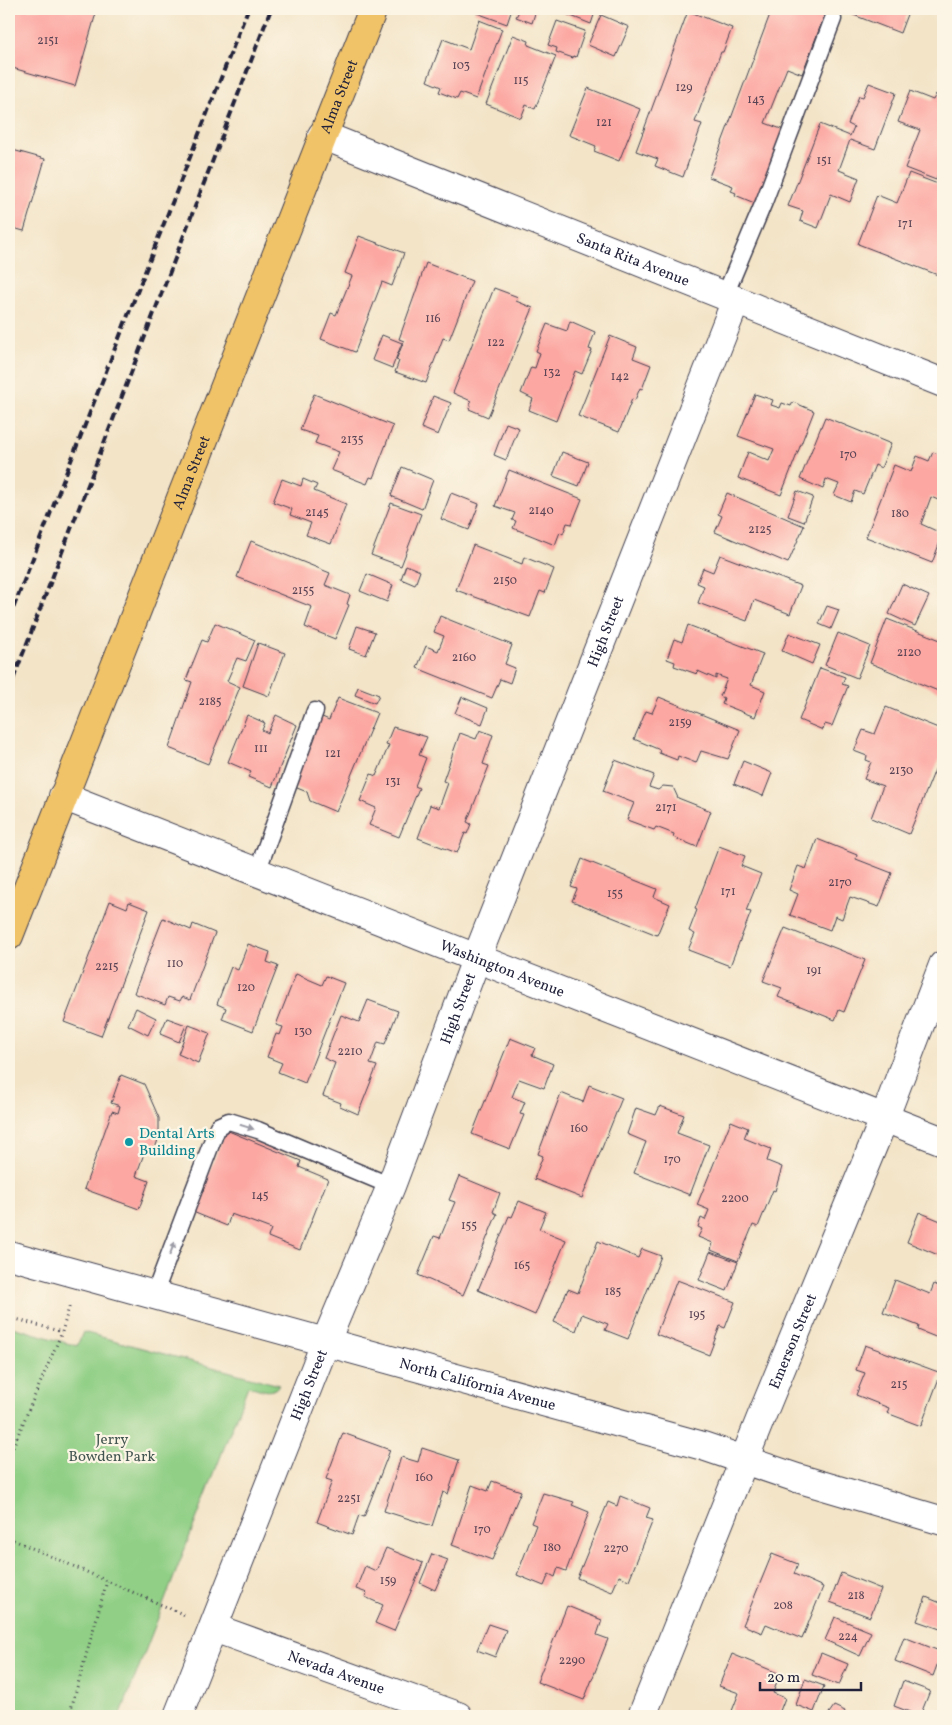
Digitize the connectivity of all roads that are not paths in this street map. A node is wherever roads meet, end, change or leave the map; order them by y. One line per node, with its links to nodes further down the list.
1 (373, 9): 3 (main road, Alma Street)
2 (833, 19): 4 (lane)
3 (322, 135): 4 (street, Santa Rita Avenue); 7 (main road, Alma Street)
4 (730, 297): 5 (street, Santa Rita Avenue); 10 (street, High Street)
5 (943, 383)
6 (315, 711): 8 (lane)
7 (63, 796): 8 (street, Washington Avenue); 9 (main road, Alma Street)
8 (258, 872): 10 (street, Washington Avenue)
9 (9, 936)
10 (477, 956): 12 (street, Washington Avenue); 14 (street, High Street)
11 (943, 965): 12 (street, Emerson Street)
12 (884, 1119): 13 (street, Washington Avenue); 18 (street, Emerson Street)
13 (943, 1141)
14 (391, 1186): 16 (lane, one-way to 14); 17 (street, High Street)
15 (9, 1255): 16 (street, North California Avenue)
16 (154, 1295): 17 (street, North California Avenue)
17 (326, 1341): 18 (street, North California Avenue); 20 (street, High Street)
18 (745, 1460): 19 (street, North California Avenue); 23 (street, Emerson Street)
19 (943, 1521)
20 (214, 1628): 21 (street, High Street); 22 (street, Nevada Avenue)
21 (178, 1716)
22 (458, 1716)
23 (642, 1716)

